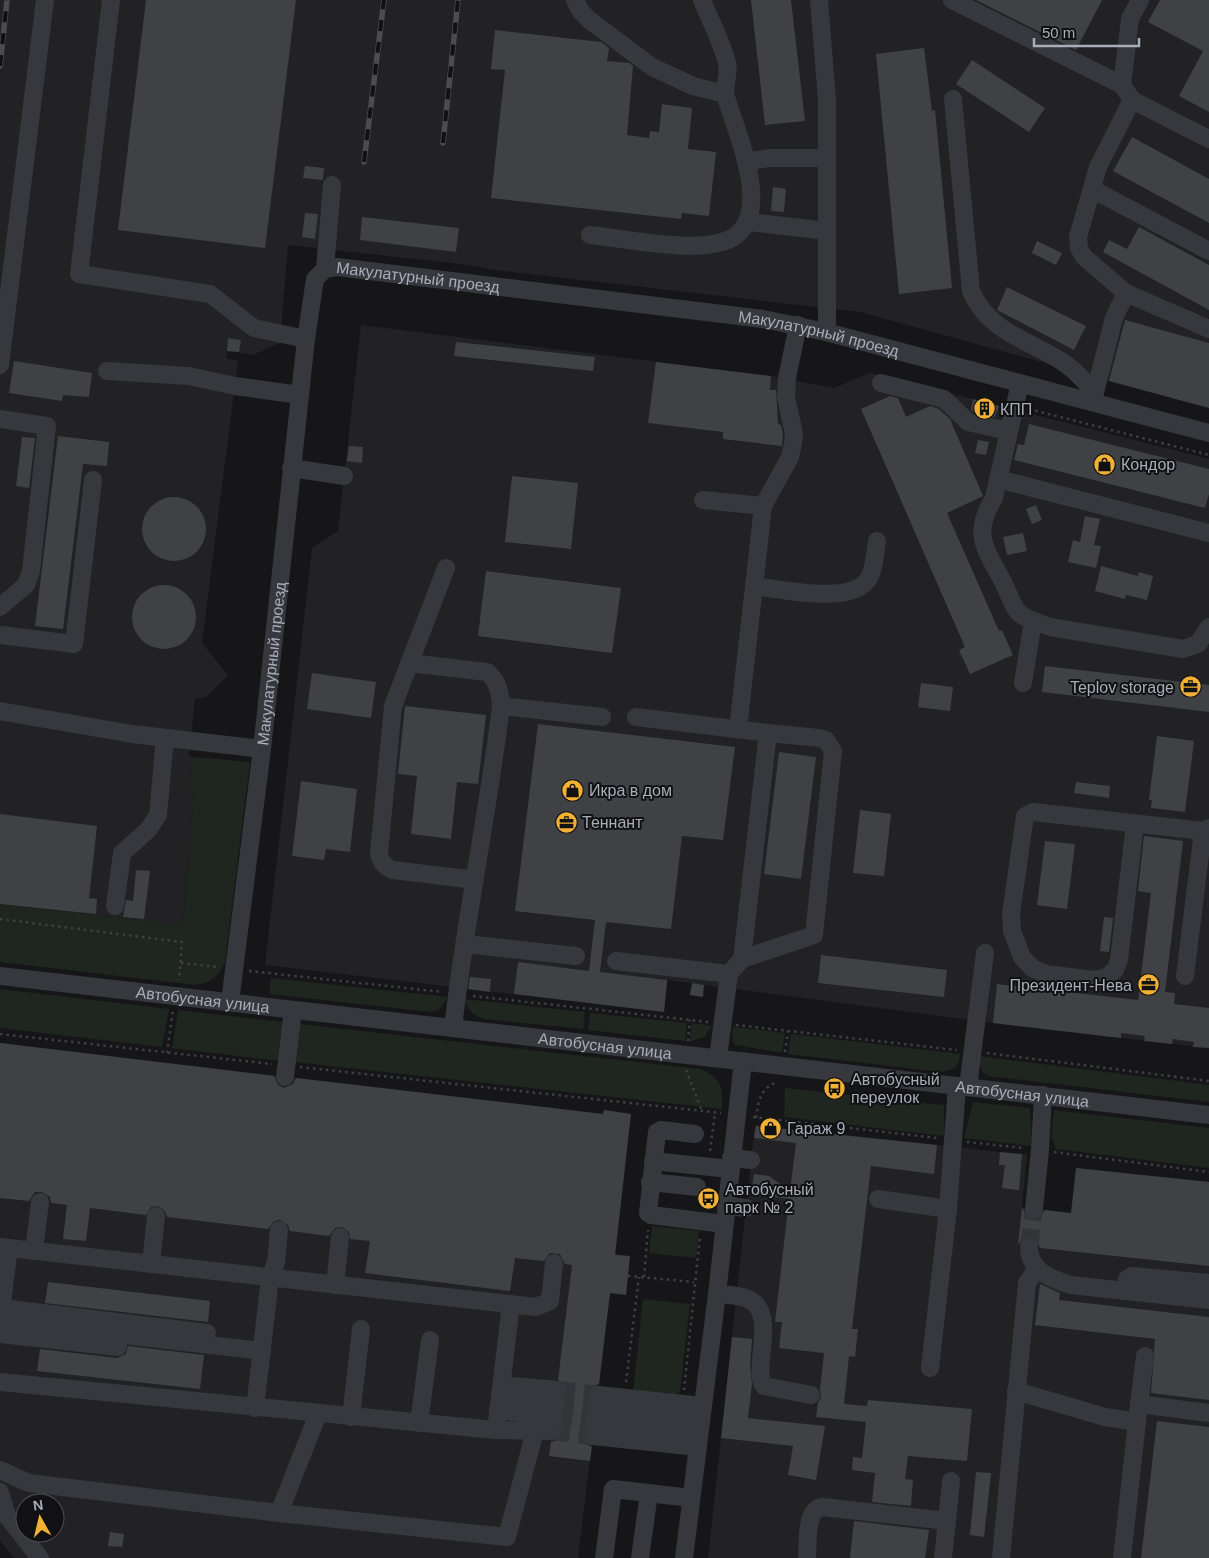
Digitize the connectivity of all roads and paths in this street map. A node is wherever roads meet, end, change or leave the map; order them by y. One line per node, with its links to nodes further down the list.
1 (45, 0): 25 (street)
2 (111, 0): 27 (street)
3 (575, 0): 9 (street)
4 (702, 0): 9 (street)
5 (820, 0): 13 (street)
6 (952, 0): 8 (street)
7 (1140, 0): 8 (street)
8 (1122, 85): 11 (street)
9 (725, 94): 14 (street)
10 (953, 99): 33 (street)
11 (1132, 100): 12 (street); 16 (street)
12 (1209, 139)
13 (826, 158): 14 (street); 18 (street)
14 (746, 162): 17 (street)
15 (332, 185): 21 (street)
16 (1092, 190): 20 (street); 22 (street)
17 (749, 222): 18 (street); 19 (street)
18 (827, 231): 26 (street)
19 (590, 235)
20 (1209, 252)
21 (325, 269): 23 (street, Макулатурный проезд); 27 (street, Макулатурный проезд)
22 (1126, 293): 24 (street); 33 (street)
23 (798, 325): 26 (street, Макулатурный проезд); 44 (street)
24 (1209, 329)
25 (2, 332): 28 (street)
26 (826, 332): 31 (street, Макулатурный проезд)
27 (306, 339): 32 (street, Макулатурный проезд)
28 (0, 365)
29 (107, 371): 32 (street)
30 (881, 383): 36 (street)
31 (1020, 383): 33 (street, Макулатурный проезд); 34 (street)
32 (300, 395): 39 (street, Макулатурный проезд)
33 (1094, 398): 37 (street, Макулатурный проезд)
34 (1015, 402): 36 (street); 38 (path)
35 (0, 418): 49 (street)
36 (1008, 432): 41 (street)
37 (1209, 433)
38 (1209, 455)
39 (291, 468): 40 (street); 62 (street, Макулатурный проезд)
40 (344, 476)
41 (998, 479): 45 (street); 50 (street)
42 (93, 480): 52 (street)
43 (703, 500): 44 (street)
44 (764, 506): 48 (street)
45 (1209, 533)
46 (877, 541): 48 (street)
47 (446, 568): 53 (street)
48 (754, 586): 59 (street)
49 (0, 608)
50 (1033, 621): 51 (street); 54 (street)
51 (1209, 627)
52 (0, 635)
53 (409, 664): 55 (street); 65 (street)
54 (1023, 684)
55 (501, 706): 57 (street); 65 (street)
56 (0, 712): 61 (street)
57 (602, 717)
58 (636, 717): 59 (street)
59 (738, 729): 60 (street)
60 (768, 732): 71 (street); 71 (street)
61 (165, 738): 62 (street); 66 (street)
62 (262, 749): 74 (street, Макулатурный проезд)
63 (1135, 824): 63 (street); 64 (street)
64 (1206, 829): 77 (street)
65 (475, 880): 68 (street)
66 (115, 906)
67 (0, 920): 73 (path)
68 (464, 944): 70 (street); 78 (street)
69 (985, 953): 88 (street)
70 (576, 956)
71 (742, 959): 75 (street)
72 (616, 961): 75 (street)
73 (181, 963): 74 (path); 79 (path)
74 (234, 969): 78 (path); 80 (street, Макулатурный проезд)
75 (729, 974): 83 (street)
76 (0, 976): 79 (street, Автобусная улица)
77 (1185, 976)
78 (457, 994): 82 (path); 84 (street)
79 (176, 996): 80 (street, Автобусная улица); 89 (path)
80 (230, 1002): 81 (street, Автобусная улица)
81 (293, 1010): 84 (street, Автобусная улица); 94 (street)
82 (690, 1020): 83 (path); 87 (path)
83 (723, 1024): 85 (path); 91 (street)
84 (453, 1028): 91 (street, Автобусная улица)
85 (788, 1031): 88 (path); 90 (path)
86 (0, 1034): 89 (path)
87 (688, 1041)
88 (972, 1051): 96 (path); 97 (street)
89 (167, 1053): 94 (path)
90 (785, 1054)
91 (718, 1058): 92 (street, Автобусная улица)
92 (743, 1061): 97 (street, Автобусная улица); 108 (street)
93 (684, 1066): 99 (path)
94 (286, 1071): 99 (path)
95 (782, 1081): 104 (path)
96 (1209, 1081)
97 (962, 1086): 98 (street, Автобусная улица); 104 (street)
98 (1042, 1096): 102 (street, Автобусная улица); 105 (street)
99 (702, 1111): 100 (path)
100 (714, 1112): 101 (path); 109 (path)
101 (721, 1113)
102 (1209, 1115)
103 (696, 1134): 107 (street)
104 (952, 1140): 105 (path); 116 (street)
105 (1040, 1150): 110 (path); 117 (street)
106 (751, 1160): 108 (street)
107 (653, 1161): 109 (street); 111 (street)
108 (731, 1164): 109 (street); 119 (street)
109 (708, 1167)
110 (1209, 1172)
111 (650, 1182): 112 (street); 118 (street)
112 (696, 1187)
113 (878, 1199): 116 (street)
114 (40, 1202): 126 (street)
115 (746, 1208): 119 (street)
116 (948, 1209): 147 (street)
117 (1034, 1209)
118 (649, 1214): 121 (street); 132 (path)
119 (725, 1215): 121 (street); 138 (street)
120 (156, 1216): 128 (street)
121 (701, 1221): 134 (path)
122 (279, 1230): 133 (street)
123 (340, 1238): 136 (street)
124 (1030, 1246): 129 (street)
125 (5, 1248): 126 (street); 141 (street)
126 (34, 1251): 128 (street)
127 (554, 1263): 140 (street)
128 (151, 1264): 133 (street)
129 (1037, 1269): 137 (street); 149 (street)
130 (628, 1276): 131 (path)
131 (639, 1277): 132 (path); 152 (path)
132 (644, 1277): 134 (path)
133 (270, 1278): 136 (street); 145 (street)
134 (694, 1282): 153 (path)
135 (1209, 1283): 137 (street)
136 (335, 1285): 140 (street)
137 (1125, 1292): 139 (street)
138 (717, 1294): 150 (street); 163 (street)
139 (1209, 1300)
140 (511, 1304): 151 (street)
141 (1, 1316): 145 (street)
142 (361, 1329): 160 (street)
143 (0, 1334): 145 (street)
144 (430, 1340): 162 (street)
145 (262, 1351): 155 (street)
146 (1145, 1356): 154 (street)
147 (930, 1368)
148 (0, 1382): 155 (street)
149 (1016, 1390): 161 (street); 178 (street)
150 (811, 1395)
151 (500, 1397): 158 (street); 158 (street); 164 (street)
152 (626, 1398): 153 (street); 159 (street)
153 (683, 1404): 163 (street)
154 (1139, 1404): 156 (street); 161 (street)
155 (255, 1408): 157 (street)
156 (1209, 1413)
157 (318, 1414): 160 (street); 170 (street)
158 (551, 1414): 164 (street); 170 (street)
159 (596, 1415): 163 (street); 163 (street)
160 (351, 1417): 162 (street)
161 (1137, 1422): 179 (street)
162 (419, 1423): 164 (street)
163 (700, 1427): 169 (street)
164 (496, 1430)
165 (0, 1470): 170 (street)
166 (951, 1481): 171 (street)
167 (0, 1492): 172 (street)
168 (649, 1493): 169 (street); 173 (street); 174 (street)
169 (691, 1498): 175 (street)
170 (279, 1513)
171 (947, 1520): 176 (street); 177 (street)
172 (40, 1558)
173 (604, 1558)
174 (640, 1558)
175 (684, 1558)
176 (807, 1558)
177 (943, 1558)
178 (1001, 1558)
179 (1122, 1558)

